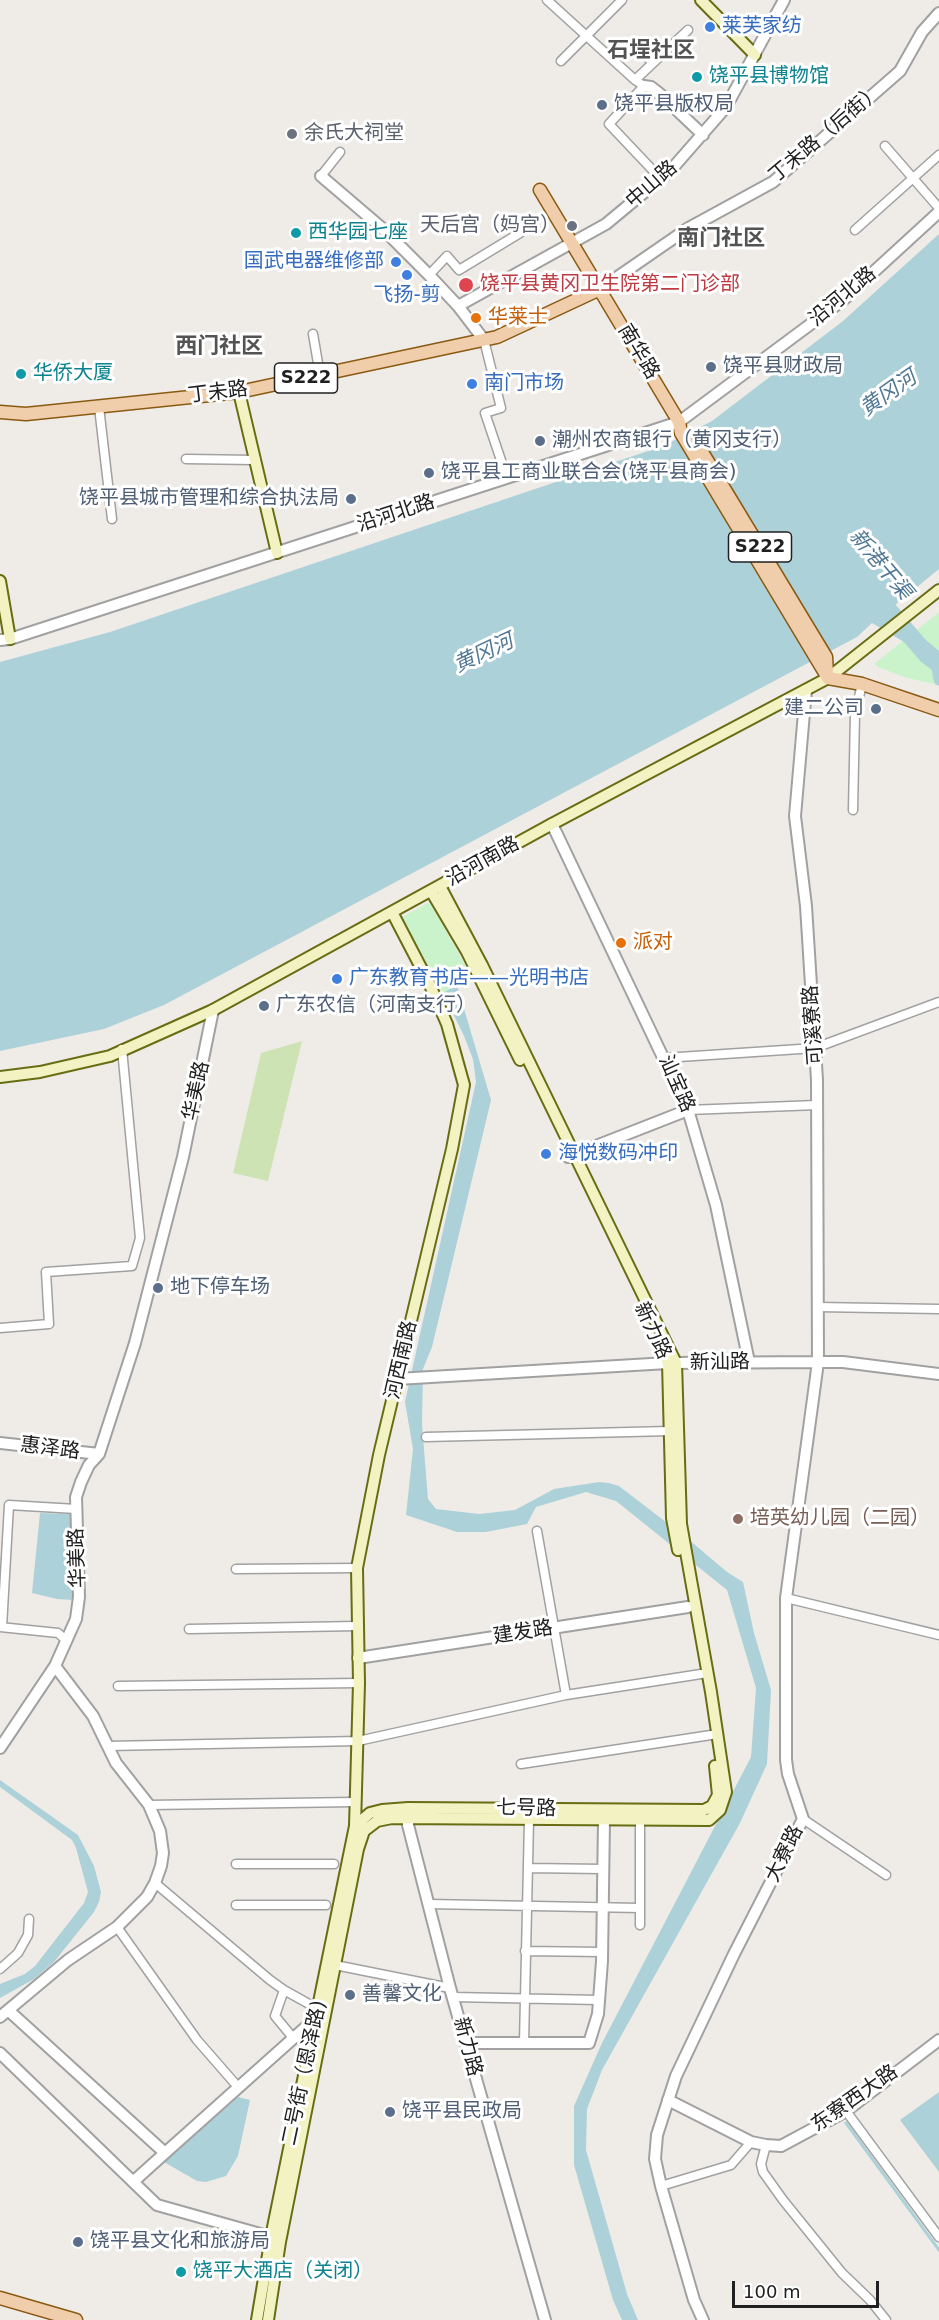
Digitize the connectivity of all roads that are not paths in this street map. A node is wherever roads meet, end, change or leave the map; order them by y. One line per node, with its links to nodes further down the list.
1 (548, 0): 7 (street)
2 (622, 0): 7 (street)
3 (701, 0): 9 (main road)
4 (784, 0): 9 (street, 中山路)
5 (939, 13): 26 (street, 丁未路（后街）)
6 (688, 30): 11 (street)
7 (586, 37): 10 (street); 12 (street)
8 (632, 42): 11 (street)
9 (755, 55): 13 (street, 中山路)
10 (561, 61)
11 (653, 63): 12 (street)
12 (639, 83): 13 (street); 18 (street)
13 (703, 135): 18 (street, 中山路)
14 (885, 146): 19 (street)
15 (340, 152): 17 (street)
16 (939, 155): 19 (street)
17 (321, 176): 25 (street)
18 (661, 179): 24 (street, 中山路)
19 (913, 179): 21 (street); 22 (street)
20 (540, 189): 24 (main road, 南华路 / S222)
21 (939, 210): 34 (street, 沿河北路)
22 (855, 230)
23 (520, 233): 25 (street)
24 (572, 243): 26 (main road, 南华路 / S222); 27 (street, 中山路)
25 (429, 275): 27 (street)
26 (600, 289): 29 (main road, 丁未路 / S222); 34 (main road, 南华路 / S222)
27 (458, 306): 29 (street)
28 (313, 334): 30 (street)
29 (484, 340): 30 (main road, 丁未路 / S222); 37 (street)
30 (320, 375): 31 (main road, 丁未路 / S222)
31 (239, 392): 32 (main road, 丁未路 / S222); 36 (main road)
32 (99, 407): 33 (main road, 丁未路 / S222); 38 (street)
33 (0, 412)
34 (679, 422): 37 (street, 沿河北路); 43 (main road, S222)
35 (186, 459): 36 (street)
36 (256, 460): 39 (main road)
37 (507, 478): 39 (street, 沿河北路)
38 (112, 519)
39 (277, 553): 42 (street, 沿河北路)
40 (0, 581): 42 (main road)
41 (939, 590): 43 (main road, 沿河南路)
42 (5, 639)
43 (828, 678): 44 (main road); 45 (main road, 沿河南路)
44 (862, 684): 46 (main road); 47 (street)
45 (806, 690): 48 (main road, 沿河南路); 53 (street, 可溪寮路)
46 (939, 710)
47 (853, 810)
48 (552, 824): 49 (main road, 沿河南路); 55 (street, 汕宝路)
49 (436, 888): 50 (main road, 沿河南路); 59 (main road, 新力路)
50 (392, 912): 52 (main road, 沿河南路); 67 (main road, 河西南路)
51 (939, 1002): 53 (street)
52 (213, 1010): 54 (main road, 沿河南路); 71 (street, 华美路)
53 (816, 1048): 55 (street); 57 (street, 可溪寮路)
54 (122, 1049): 56 (main road, 沿河南路); 62 (street)
55 (664, 1058): 58 (street, 汕宝路)
56 (0, 1077)
57 (817, 1105): 58 (street); 60 (street, 可溪寮路)
58 (688, 1110): 59 (street); 63 (street, 汕宝路)
59 (572, 1156): 65 (main road, 新力路)
60 (817, 1307): 61 (street); 64 (street, 可溪寮路)
61 (939, 1309)
62 (0, 1328)
63 (749, 1362): 64 (street, 新汕路); 65 (street, 新汕路)
64 (818, 1362): 66 (street, 新汕路); 79 (street, 大寮路)
65 (672, 1363): 67 (street, 新汕路); 68 (main road, 新力路); 74 (main road)
66 (939, 1374)
67 (397, 1379): 77 (main road, 河西南路)
68 (670, 1431): 69 (street); 74 (main road, 新力路)
69 (426, 1437)
70 (0, 1443): 71 (street, 惠泽路)
71 (99, 1454): 73 (street, 华美路)
72 (4, 1504): 73 (street); 82 (street)
73 (76, 1509): 86 (street, 华美路)
74 (677, 1521): 76 (main road, 新力路)
75 (537, 1532): 84 (street)
76 (684, 1564): 80 (main road, 新力路); 98 (main road)
77 (357, 1568): 78 (street); 81 (main road, 河西南路)
78 (236, 1569)
79 (786, 1598): 85 (street); 106 (street, 大寮路)
80 (688, 1606): 84 (street, 建发路); 89 (main road, 新力路)
81 (358, 1626): 83 (street); 87 (main road, 河西南路)
82 (1, 1627): 86 (street)
83 (189, 1629)
84 (554, 1629): 87 (street, 建发路); 92 (street)
85 (939, 1635)
86 (67, 1641): 88 (street, 华美路)
87 (358, 1658): 90 (main road, 河西南路)
88 (56, 1666): 95 (street); 96 (street, 华美路)
89 (701, 1674): 92 (street); 93 (main road, 新力路)
90 (359, 1683): 91 (street); 94 (main road, 河西南路)
91 (118, 1686)
92 (566, 1695): 94 (street)
93 (711, 1735): 97 (street); 98 (main road, 新力路)
94 (358, 1741): 95 (street); 99 (main road, 河西南路)
95 (108, 1746): 100 (street)
96 (0, 1748)
97 (521, 1764)
98 (720, 1777): 101 (main road, 新力路); 105 (main road, 七号路)
99 (355, 1802): 100 (street); 107 (main road, 河西南路)
100 (149, 1805): 113 (street)
101 (704, 1810): 102 (main road, 七号路)
102 (408, 1813): 103 (main road, 七号路); 107 (main road, 七号路); 114 (street, 新力路)
103 (529, 1820): 104 (main road, 七号路); 110 (street)
104 (604, 1820): 105 (main road, 七号路); 111 (street)
105 (640, 1820): 119 (street)
106 (803, 1820): 112 (street); 140 (street, 大寮路)
107 (359, 1829): 125 (main road, 二号街（恩泽路)); 132 (main road, 二号街（恩泽路))
108 (236, 1864): 109 (street)
109 (334, 1864)
110 (528, 1868): 111 (street); 117 (street)
111 (603, 1869): 118 (street)
112 (886, 1875)
113 (155, 1883): 122 (street); 127 (street)
114 (428, 1904): 117 (street); 128 (street, 新力路)
115 (236, 1905): 116 (street)
116 (326, 1905)
117 (526, 1906): 118 (street); 123 (street)
118 (603, 1907): 119 (street); 124 (street)
119 (640, 1908): 121 (street)
120 (29, 1919): 126 (street)
121 (640, 1925)
122 (117, 1927): 131 (street); 139 (street)
123 (525, 1951): 124 (street); 129 (street)
124 (602, 1952): 130 (street)
125 (335, 1965): 128 (street); 133 (main road, 二号街（恩泽路))
126 (0, 1969)
127 (284, 1990): 132 (street); 134 (street)
128 (452, 1993): 129 (street); 136 (street, 新力路)
129 (525, 1998): 130 (street); 137 (street)
130 (599, 2000): 137 (street)
131 (4, 2013): 144 (street)
132 (317, 2014): 133 (main road, 二号街（恩泽路)); 134 (street)
133 (318, 2031): 147 (main road, 二号街（恩泽路)); 152 (main road, 二号街（恩泽路))
134 (294, 2039): 139 (street)
135 (939, 2040): 141 (street, 东寮西大路)
136 (466, 2043): 137 (street); 153 (street, 新力路)
137 (524, 2043)
138 (0, 2053): 145 (street)
139 (238, 2087): 144 (street)
140 (668, 2100): 142 (street, 东寮西大路); 146 (street, 大寮路)
141 (846, 2111): 143 (street, 东寮西大路); 148 (street)
142 (751, 2142): 143 (street, 东寮西大路); 146 (street)
143 (766, 2145): 155 (street)
144 (165, 2153): 145 (street)
145 (134, 2181): 147 (street)
146 (661, 2186): 154 (street, 大寮路)
147 (271, 2237): 151 (main road, 二号街（恩泽路))
148 (939, 2237)
149 (0, 2298): 150 (main road)
150 (75, 2320)
151 (257, 2320)
152 (268, 2320)
153 (545, 2320)
154 (704, 2320)
155 (886, 2320)

